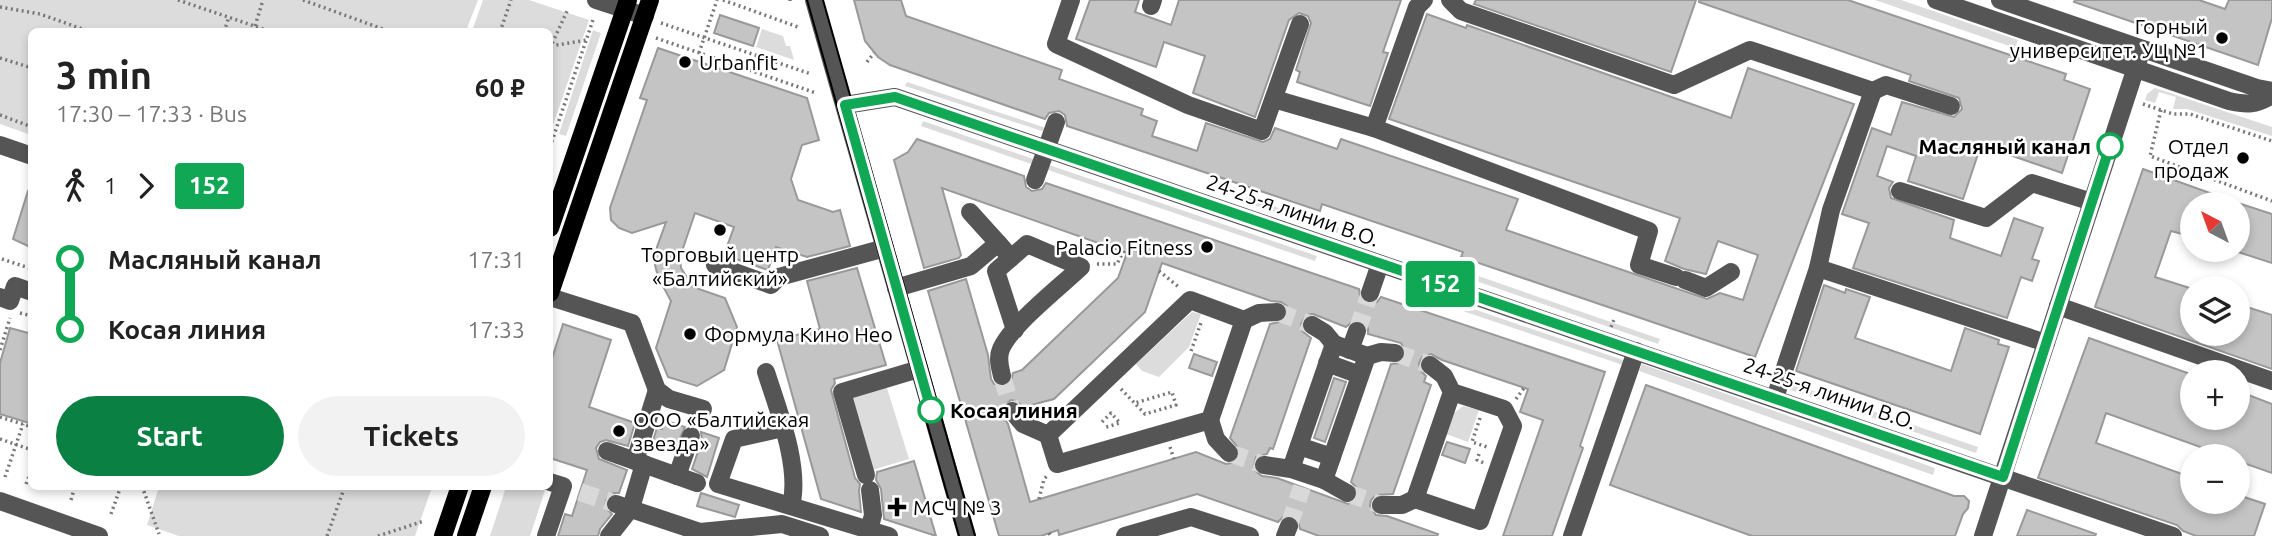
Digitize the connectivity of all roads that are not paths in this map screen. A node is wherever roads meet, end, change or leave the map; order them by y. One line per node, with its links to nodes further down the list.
1 (814, 0): 16 (street)
2 (1072, 0): 15 (street)
3 (1424, 0): 19 (street)
4 (1450, 0): 13 (street)
5 (1936, 0): 12 (street)
6 (2000, 0): 11 (street)
7 (626, 5): 8 (street); 9 (street); 27 (main road)
8 (595, 9)
9 (652, 13): 35 (main road)
10 (1300, 24): 15 (street)
11 (2142, 49): 12 (street); 14 (street)
12 (2135, 69): 14 (street); 25 (street)
13 (1873, 91): 17 (street); 33 (street)
14 (2272, 93)
15 (1274, 99): 19 (street)
16 (845, 105): 21 (street, 24-25-я линии В.О.); 29 (street)
17 (1951, 106)
18 (1056, 122): 21 (street)
19 (1374, 128): 34 (street)
20 (0, 145): 22 (street)
21 (1046, 150): 23 (street); 31 (street, 24-25-я линии В.О.)
22 (28, 155)
23 (1035, 180)
24 (1899, 191): 25 (street)
25 (2092, 202): 41 (street)
26 (970, 212): 28 (street)
27 (553, 219)
28 (998, 243): 30 (street); 36 (street)
29 (885, 248): 32 (street); 36 (street)
30 (1011, 258): 45 (street); 45 (street)
31 (1380, 264): 38 (street); 49 (street, 24-25-я линии В.О.)
32 (715, 265)
33 (1818, 268): 47 (street); 60 (street)
34 (1731, 272)
35 (553, 287)
36 (896, 288): 53 (street)
37 (28, 291): 40 (street)
38 (1370, 293)
39 (553, 296): 58 (street)
40 (6, 304)
41 (2058, 306): 47 (street); 57 (street)
42 (1277, 313): 43 (street)
43 (1244, 320): 63 (street); 65 (street)
44 (1312, 324): 48 (street)
45 (1015, 330): 56 (street)
46 (1357, 331): 48 (street)
47 (2046, 343): 74 (street)
48 (1350, 350): 50 (street); 51 (street); 55 (street)
49 (1636, 351): 60 (street, 24-25-я линии В.О.); 98 (street)
50 (1395, 353)
51 (1327, 363): 55 (street); 67 (street)
52 (1430, 365): 59 (street)
53 (919, 369): 86 (street); 95 (street)
54 (766, 372): 64 (street)
55 (1360, 374): 70 (street)
56 (1002, 376)
57 (2272, 381)
58 (657, 390): 61 (street); 71 (street)
59 (1452, 392): 81 (street); 81 (street)
60 (1775, 398): 74 (street, 24-25-я линии В.О.)
61 (703, 409)
62 (1012, 411): 65 (street)
63 (1210, 420): 65 (street); 69 (street)
64 (783, 428): 85 (street); 85 (street)
65 (1048, 435)
66 (691, 436): 73 (street)
67 (1299, 446): 70 (street); 75 (street)
68 (607, 451): 71 (street)
69 (1229, 453)
70 (1332, 457): 75 (street)
71 (640, 463): 73 (street); 84 (street)
72 (1264, 465): 75 (street)
73 (677, 476): 76 (street)
74 (2003, 477): 99 (street); 100 (street, 24-25-я линии В.О.)
75 (1306, 478): 80 (street)
76 (697, 483)
77 (564, 487): 91 (street)
78 (459, 490): 89 (main road)
79 (482, 490): 90 (main road)
80 (1347, 493)
81 (1415, 499): 83 (street)
82 (0, 501): 88 (street)
83 (1381, 505)
84 (623, 506): 87 (street); 92 (street)
85 (791, 506): 86 (street)
86 (869, 530): 94 (street)
87 (700, 534): 93 (street)
88 (99, 536)
89 (443, 536)
90 (466, 536)
91 (546, 536)
92 (609, 536)
93 (820, 536)
94 (889, 536)
95 (967, 536)
96 (1125, 536): 97 (street)
97 (1250, 536)
98 (1572, 536)
99 (1983, 536)
100 (2173, 536)

